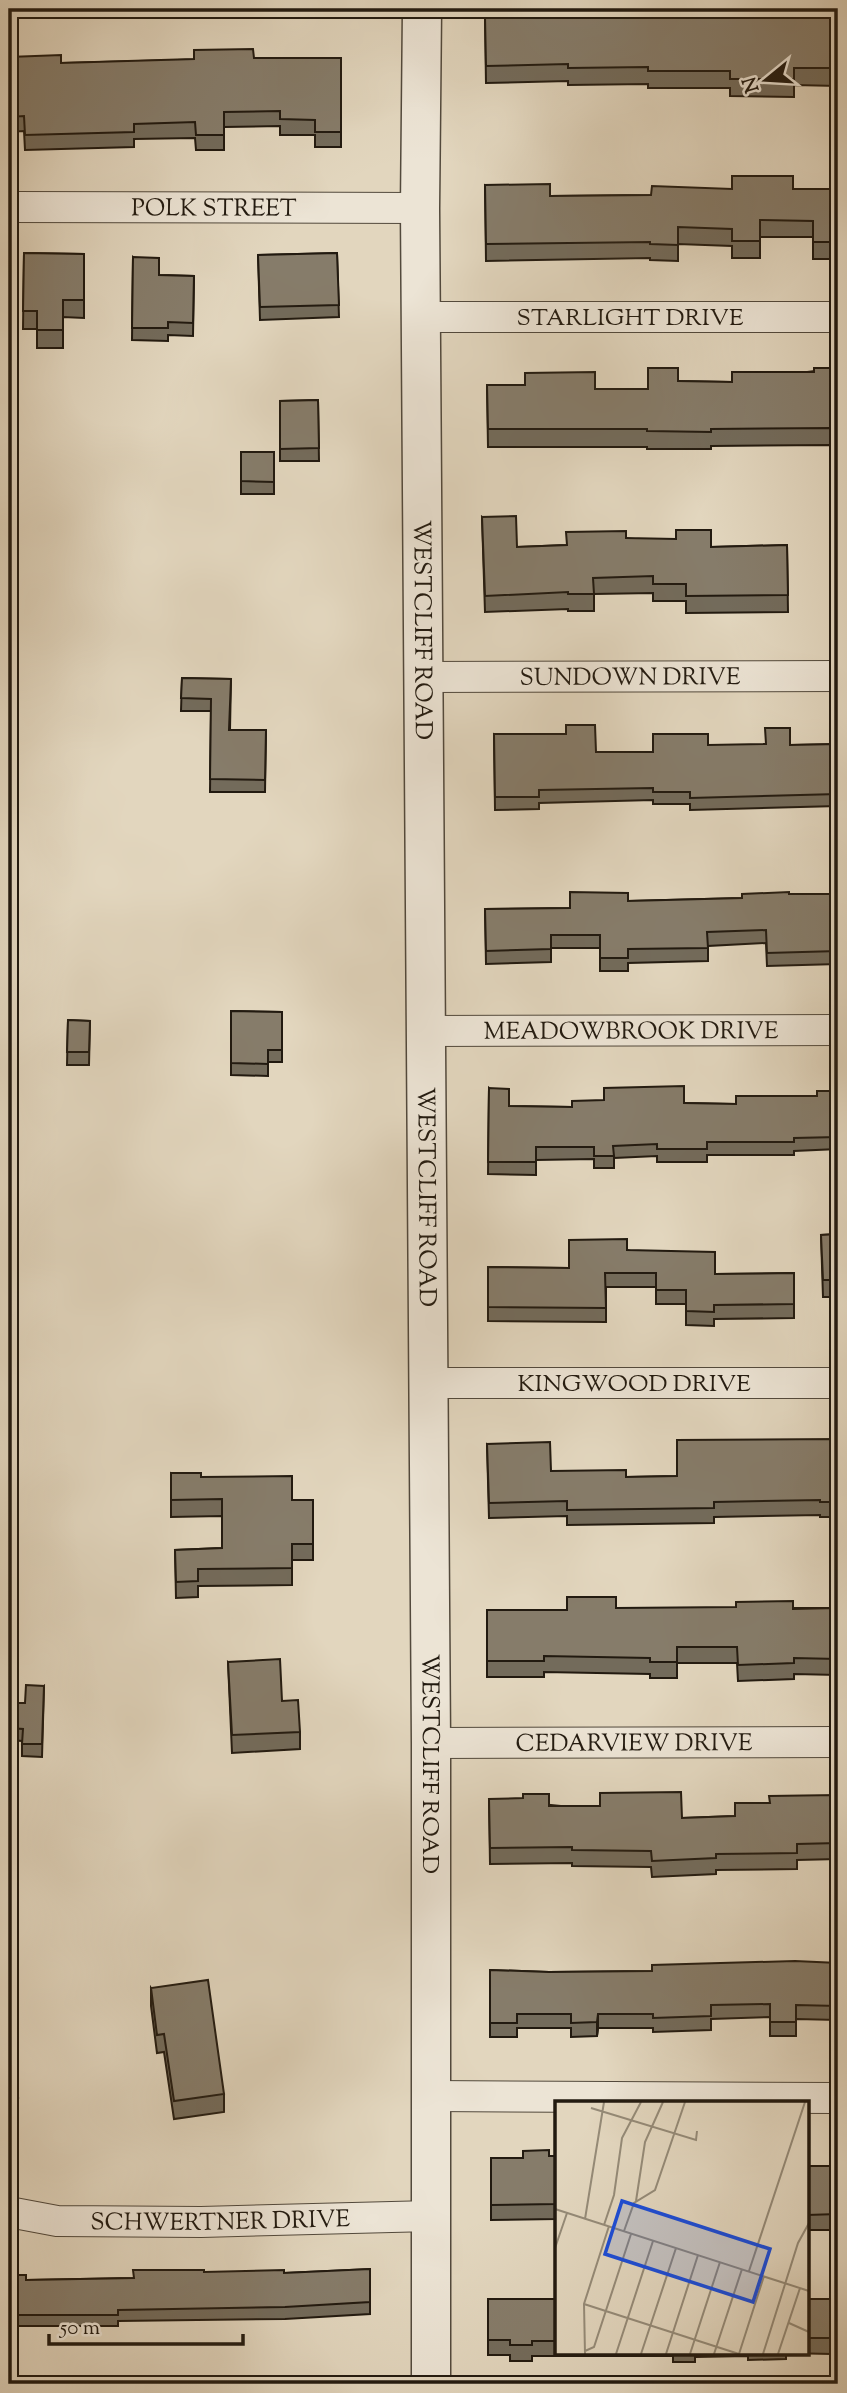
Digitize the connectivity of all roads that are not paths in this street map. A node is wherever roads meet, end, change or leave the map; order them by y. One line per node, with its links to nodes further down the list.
1 (422, 9): 3 (street, WESTCLIFF ROAD)
2 (9, 207): 3 (street, POLK STREET)
3 (420, 208): 4 (street, WESTCLIFF ROAD)
4 (422, 317): 5 (street, STARLIGHT DRIVE); 7 (street, WESTCLIFF ROAD)
5 (838, 317)
6 (838, 676): 7 (street, SUNDOWN DRIVE)
7 (424, 677): 9 (street, WESTCLIFF ROAD)
8 (838, 1030): 9 (street, MEADOWBROOK DRIVE)
9 (425, 1031): 10 (street, WESTCLIFF ROAD)
10 (429, 1383): 11 (street, KINGWOOD DRIVE); 13 (street, WESTCLIFF ROAD)
11 (838, 1383)
12 (838, 1742): 13 (street, CEDARVIEW DRIVE)
13 (431, 1743): 14 (street, WESTCLIFF ROAD)
14 (431, 2096): 15 (street); 17 (street, WESTCLIFF ROAD)
15 (838, 2098)
16 (9, 2212): 17 (street, SCHWERTNER DRIVE)
17 (431, 2216): 18 (street, WESTCLIFF ROAD)
18 (431, 2384)

